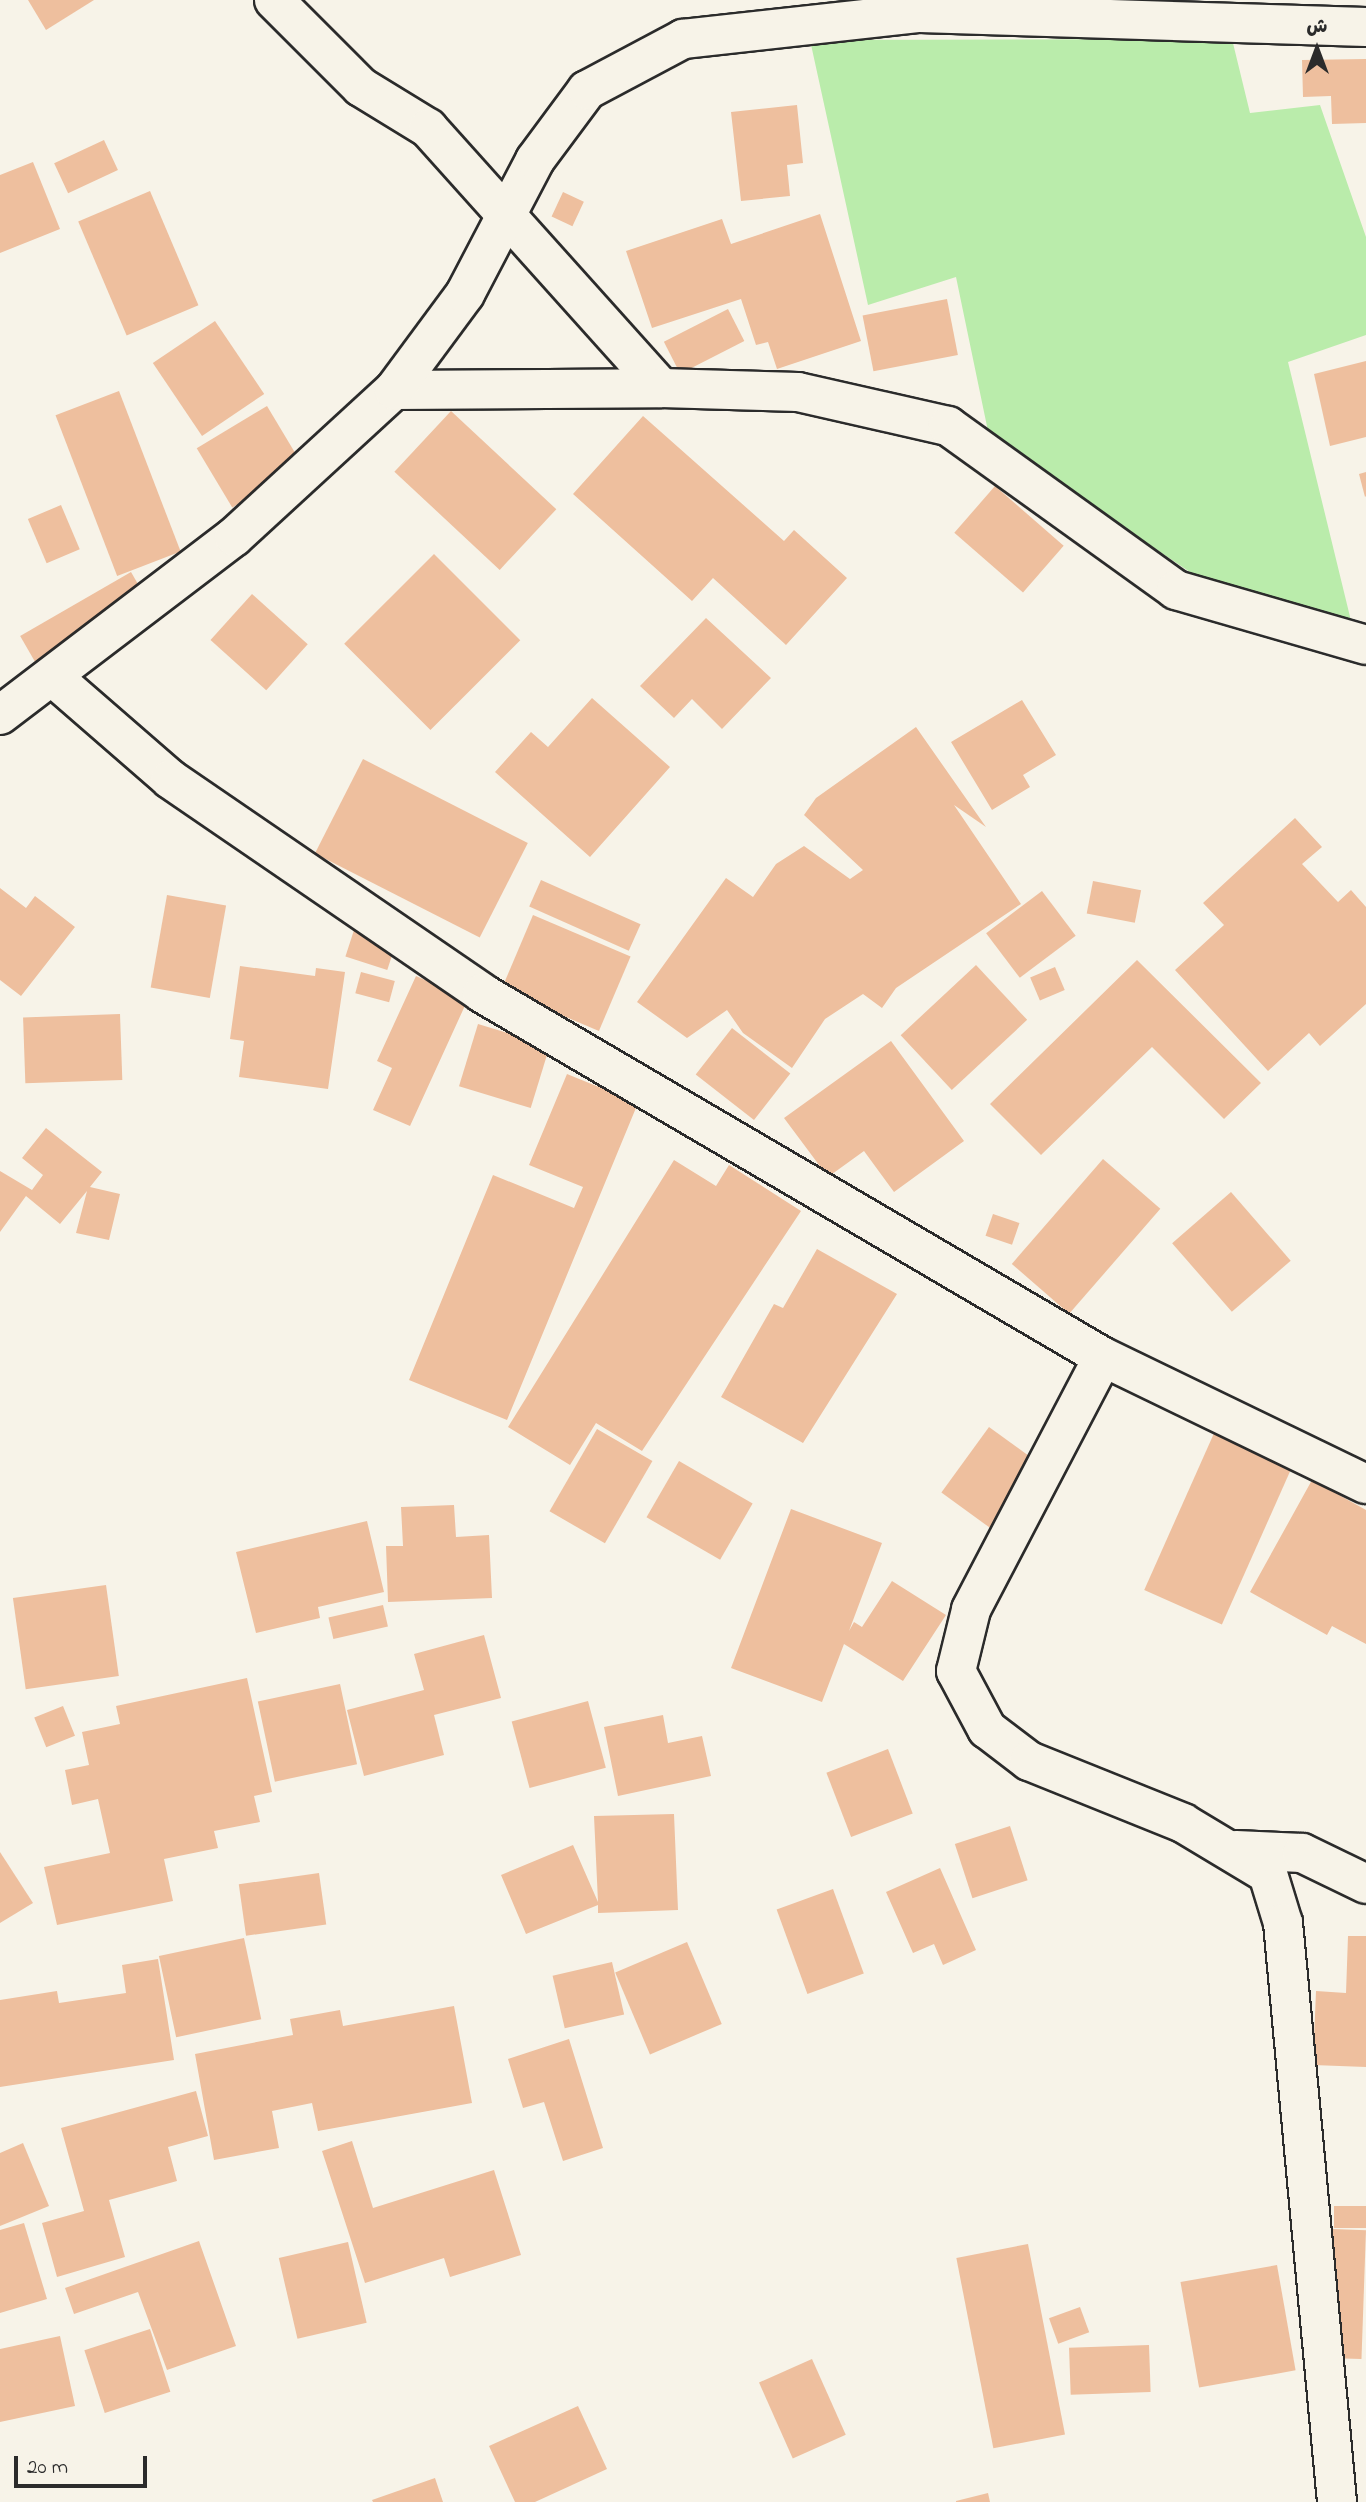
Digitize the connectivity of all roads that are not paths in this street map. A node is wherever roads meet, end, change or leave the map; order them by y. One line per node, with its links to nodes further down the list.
1 (274, 0): 3 (street)
2 (1366, 27): 3 (street)
3 (508, 211): 4 (street); 5 (street)
4 (661, 388): 5 (street); 6 (street)
5 (394, 390): 7 (street)
6 (1366, 645)
7 (54, 678): 8 (street); 9 (street)
8 (0, 715)
9 (1103, 1357): 10 (street); 11 (street)
10 (1366, 1484)
11 (1236, 1850): 12 (street); 13 (street)
12 (1366, 1884)
13 (1337, 2502)

